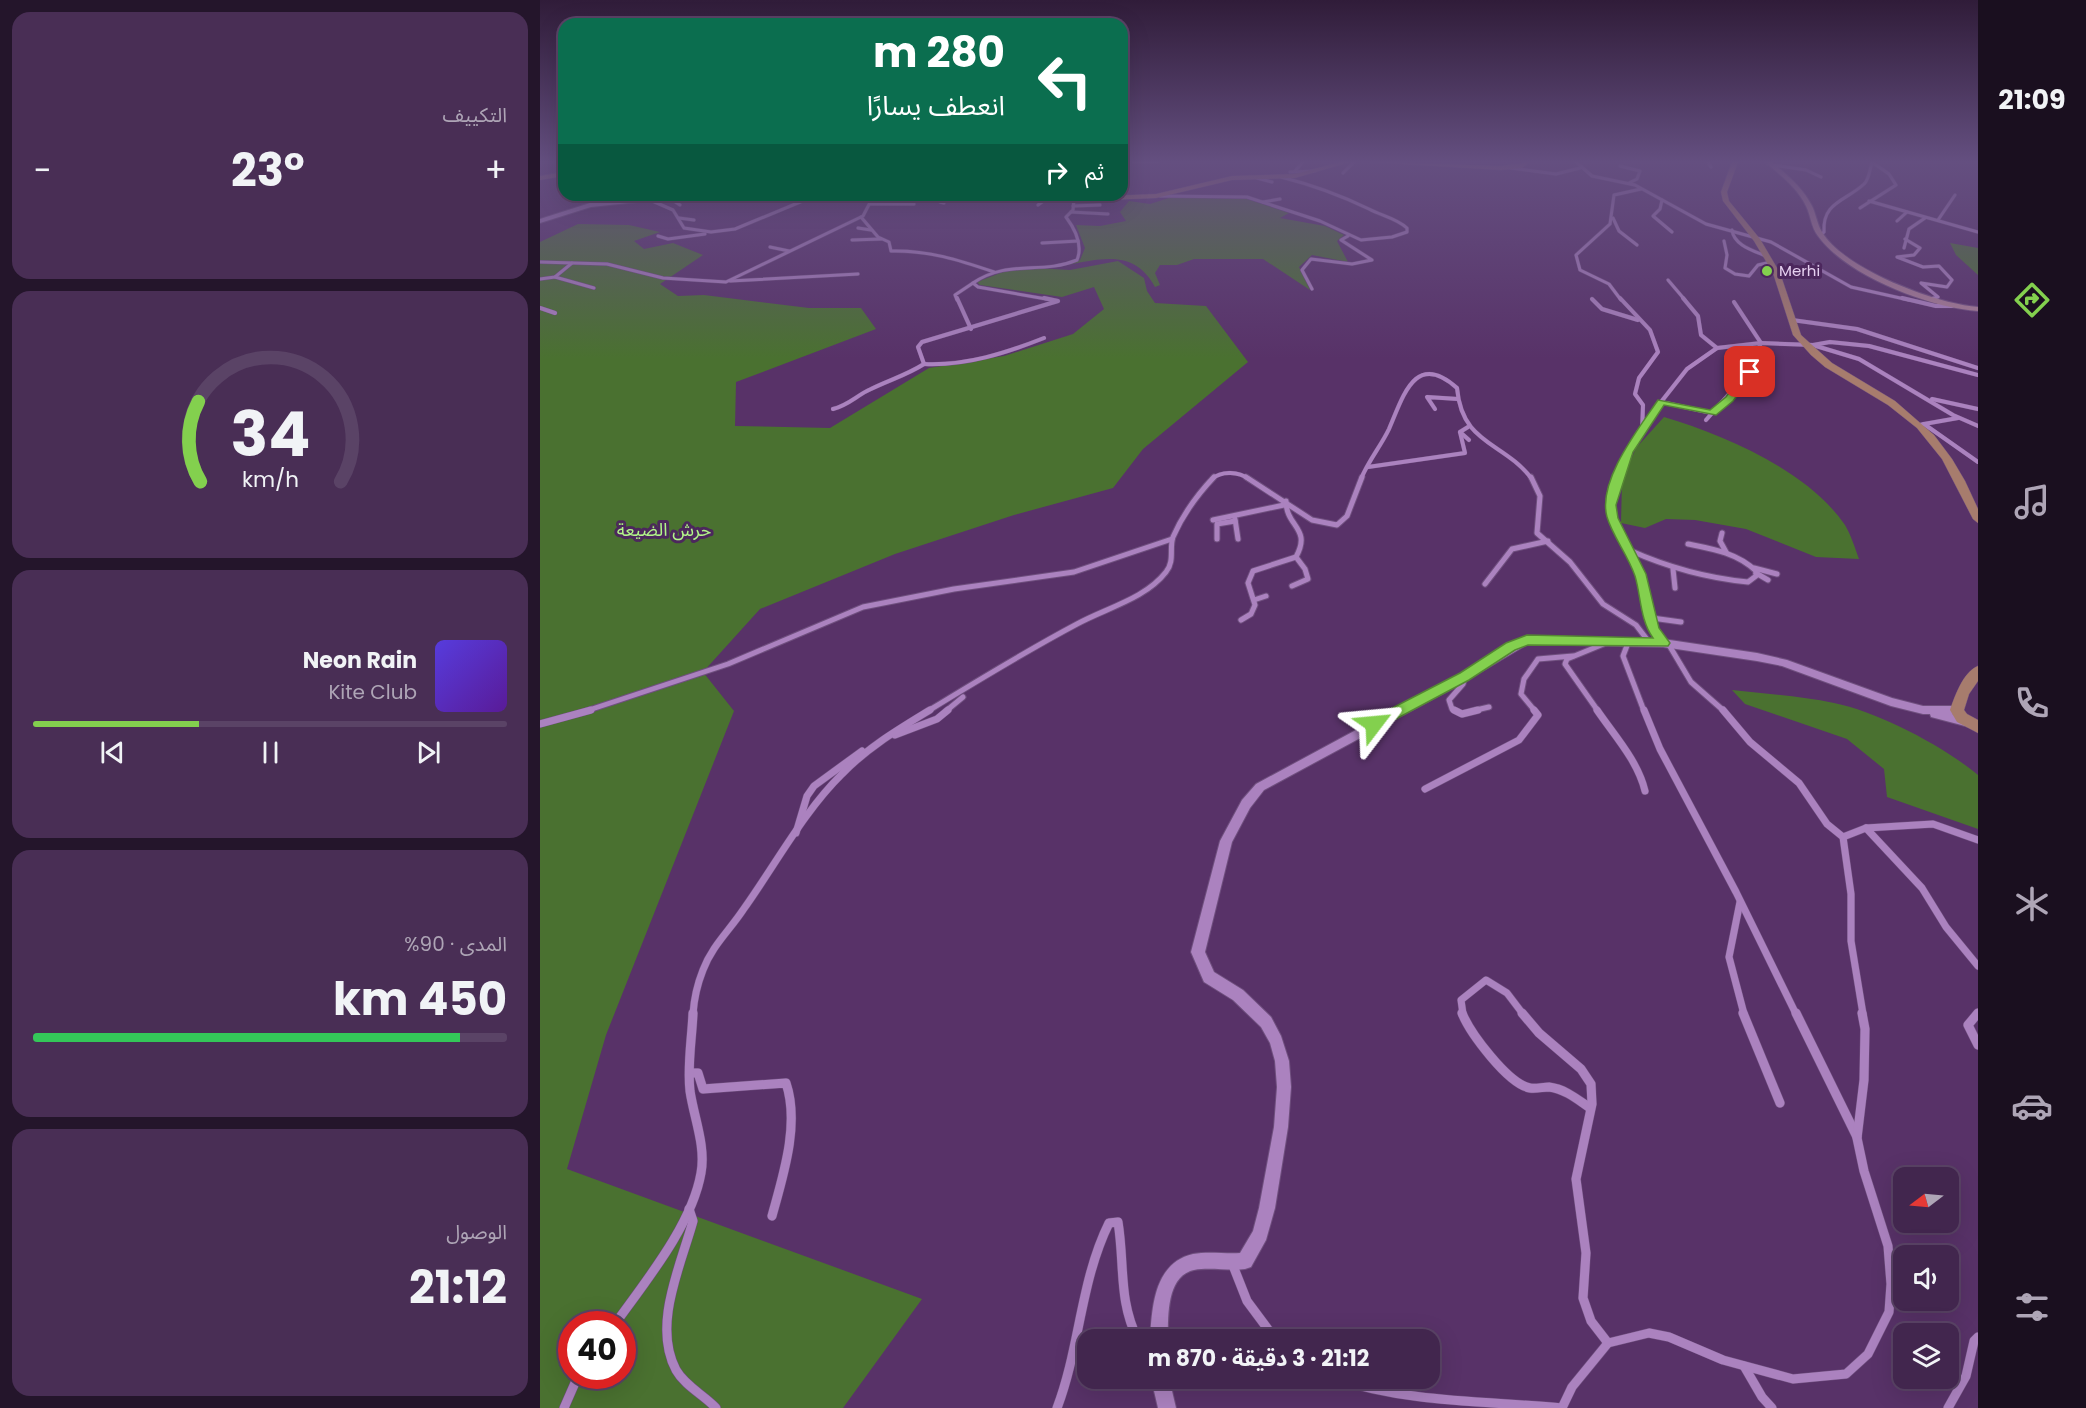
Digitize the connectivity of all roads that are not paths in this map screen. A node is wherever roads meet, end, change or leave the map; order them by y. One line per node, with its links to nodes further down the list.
1 (684, 228): 19 (street)
2 (742, 228): 19 (street)
3 (838, 228): 33 (street)
4 (858, 228): 16 (street)
5 (1073, 228): 27 (street)
6 (1333, 228): 22 (street)
7 (1406, 228): 22 (street)
8 (1607, 228): 54 (street)
9 (1618, 228): 30 (street)
10 (1667, 228): 18 (street)
11 (1722, 228): 17 (street)
12 (1748, 228): 23 (main road)
13 (1817, 228): 20 (main road)
14 (1823, 228): 20 (street)
15 (1912, 228): 25 (street)
16 (871, 230): 24 (street)
17 (1732, 230): 23 (street); 34 (street)
18 (1672, 232)
19 (709, 233): 21 (street)
20 (1820, 235): 47 (main road)
21 (658, 236)
22 (1348, 236): 45 (street)
23 (1755, 236): 34 (main road); 49 (street)
24 (880, 239): 26 (street); 37 (street)
25 (1905, 239): 32 (street); 47 (street)
26 (852, 240)
27 (1077, 241): 29 (street); 37 (street)
28 (1724, 241): 34 (street)
29 (1042, 243)
30 (1637, 245)
31 (770, 247): 33 (street)
32 (1904, 248)
33 (789, 251): 42 (street)
34 (1770, 260): 53 (main road)
35 (540, 262): 36 (street)
36 (572, 262): 39 (street); 42 (street)
37 (994, 272): 43 (street)
38 (858, 274): 42 (street)
39 (555, 277): 40 (street); 44 (street)
40 (540, 279)
41 (1668, 280): 59 (street)
42 (729, 281)
43 (973, 283): 55 (street); 55 (street)
44 (594, 288)
45 (1312, 289)
46 (1593, 299): 54 (street)
47 (1930, 299): 49 (main road)
48 (1734, 302): 57 (street)
49 (1952, 306): 51 (main road)
50 (540, 308): 52 (street)
51 (1978, 309)
52 (555, 313)
53 (1792, 320): 58 (main road); 61 (street)
54 (1642, 321): 76 (street)
55 (971, 328): 60 (street)
56 (1044, 338): 60 (street)
57 (1761, 343): 58 (street); 59 (street); 69 (street)
58 (1809, 345): 62 (street); 63 (street); 72 (main road)
59 (1717, 348): 65 (street)
60 (924, 364): 66 (street)
61 (1978, 368)
62 (1977, 376)
63 (1923, 396): 68 (street); 70 (street)
64 (1458, 399): 67 (street); 74 (street); 79 (street)
65 (1661, 402): 69 (street); 76 (street)
66 (833, 409)
67 (1435, 409)
68 (1978, 410)
69 (1712, 413): 71 (street)
70 (1958, 418): 72 (street); 73 (street)
71 (1706, 420)
72 (1922, 425): 78 (street); 82 (main road)
73 (1978, 426)
74 (1468, 428): 75 (street); 88 (street)
75 (1460, 432): 77 (street); 79 (street)
76 (1642, 433): 91 (street)
77 (1469, 440)
78 (1978, 462)
79 (1368, 467): 80 (street)
80 (1285, 503): 81 (street); 85 (street); 93 (street)
81 (1235, 518): 83 (street); 86 (street); 87 (street)
82 (1978, 519)
83 (1213, 520)
84 (1722, 533): 92 (street)
85 (1172, 539): 118 (street); 120 (street)
86 (1216, 539)
87 (1238, 539)
88 (1548, 541): 99 (street); 108 (street)
89 (1688, 543): 90 (street)
90 (1710, 549): 92 (street); 94 (street)
91 (1629, 550): 95 (street); 104 (street)
92 (1726, 552): 96 (street)
93 (1296, 557): 100 (street); 103 (street)
94 (1709, 557)
95 (1673, 569): 96 (street); 101 (street)
96 (1755, 571): 97 (street); 98 (street)
97 (1777, 574)
98 (1768, 580)
99 (1485, 584)
100 (1292, 586)
101 (1675, 588)
102 (1266, 596): 103 (street)
103 (1254, 600): 105 (street)
104 (1652, 618): 106 (street); 110 (street)
105 (1241, 620)
106 (1681, 622)
107 (1607, 642): 109 (street); 111 (street); 113 (street)
108 (1649, 642): 109 (street); 110 (street)
109 (1628, 643): 128 (street)
110 (1666, 644): 116 (street); 126 (street)
111 (1572, 656): 122 (street); 123 (street)
112 (1978, 672): 117 (main road)
113 (1465, 677): 115 (street); 138 (street)
114 (963, 697): 120 (street)
115 (1489, 707)
116 (1923, 710): 117 (street); 119 (street)
117 (1957, 711): 119 (main road)
118 (540, 724)
119 (1975, 725)
120 (886, 738): 121 (street)
121 (871, 747): 125 (street); 125 (street)
122 (1425, 789)
123 (1645, 791)
124 (1866, 828): 126 (street); 127 (street); 129 (street)
125 (795, 836): 132 (street)
126 (1843, 837): 135 (street)
127 (1978, 840)
128 (1740, 902): 133 (street); 135 (street)
129 (1978, 966)
130 (1978, 1013): 131 (street)
131 (1978, 1045)
132 (691, 1073): 136 (street); 137 (street)
133 (1780, 1103)
134 (1590, 1108): 134 (street); 146 (street)
135 (1857, 1138): 147 (street)
136 (689, 1208): 139 (street); 152 (street)
137 (772, 1216)
138 (1232, 1263): 142 (street); 143 (street)
139 (624, 1311)
140 (1079, 1329): 141 (street)
141 (1132, 1329)
142 (1159, 1329)
143 (1268, 1329)
144 (1077, 1336): 153 (street)
145 (1978, 1337): 157 (street)
146 (1608, 1343): 147 (street); 155 (street)
147 (1744, 1365): 156 (street)
148 (572, 1389): 151 (street)
149 (1163, 1389): 154 (street)
150 (1368, 1389): 155 (street)
151 (564, 1408)
152 (716, 1408)
153 (1057, 1408)
154 (1167, 1408)
155 (1562, 1408)
156 (1772, 1408)
157 (1948, 1408)

